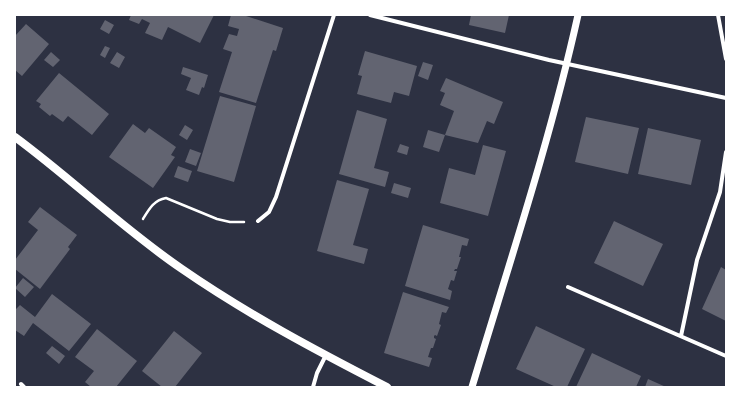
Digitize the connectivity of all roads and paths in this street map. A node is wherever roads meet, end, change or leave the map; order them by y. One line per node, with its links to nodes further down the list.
1 (334, 15): 10 (street)
2 (370, 15): 6 (street)
3 (578, 15): 6 (street)
4 (718, 15): 5 (street)
5 (726, 59)
6 (567, 64): 7 (street); 18 (street)
7 (726, 98)
8 (15, 137): 11 (main road)
9 (726, 152): 13 (street)
10 (258, 221): 11 (path)
11 (133, 232): 14 (main road)
12 (568, 287): 13 (street)
13 (681, 336): 15 (street)
14 (326, 355): 16 (street); 17 (main road)
15 (726, 356)
16 (313, 387)
17 (387, 387)
18 (472, 387)

